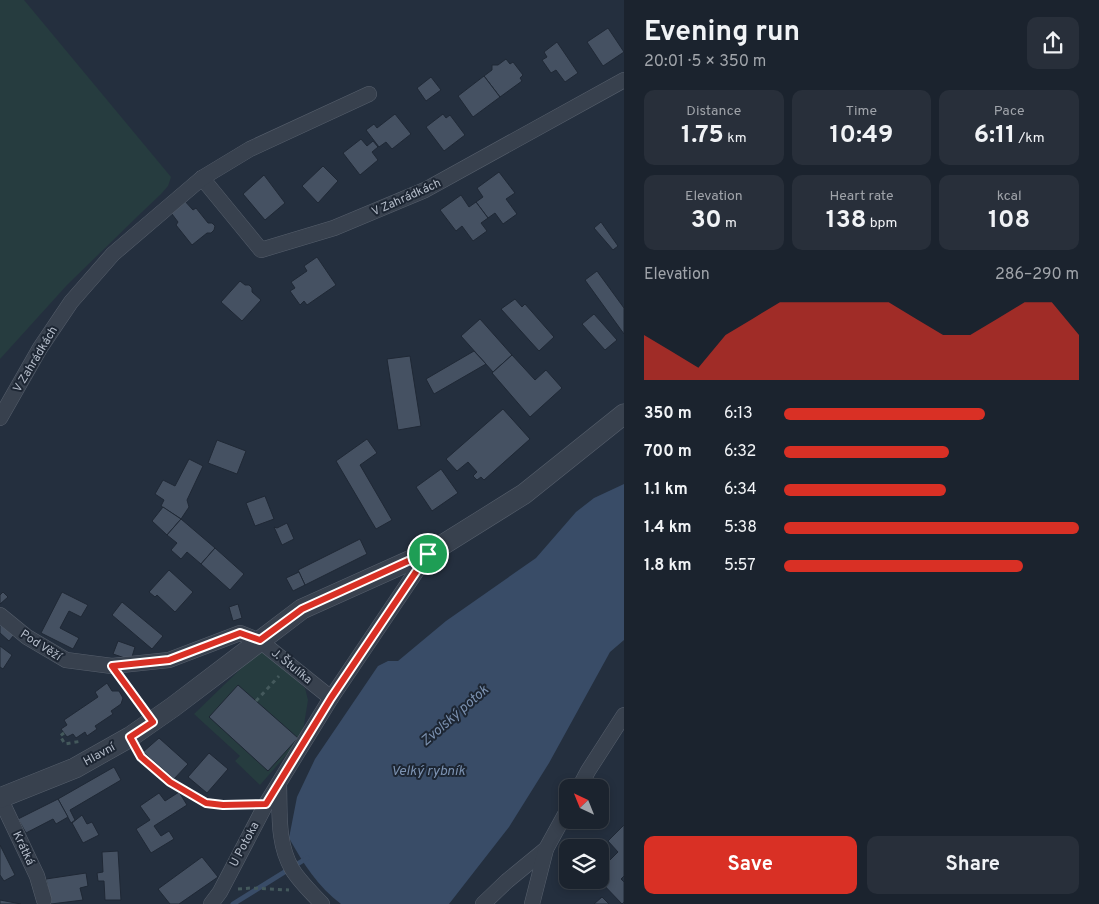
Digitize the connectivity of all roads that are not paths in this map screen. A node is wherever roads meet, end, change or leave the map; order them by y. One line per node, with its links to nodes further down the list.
1 (624, 80): 3 (street, V Zahrádkách)
2 (369, 94): 3 (street, V Zahrádkách)
3 (202, 178): 5 (street, V Zahrádkách)
4 (624, 414): 6 (street, J. Štulíka)
5 (0, 418)
6 (428, 554): 8 (street, J. Štulíka); 10 (street, J. Štulíka)
7 (0, 615): 9 (street, Pod Věží)
8 (260, 640): 9 (street, Pod Věží); 10 (street, J. Štulíka); 12 (street, Hlavní)
9 (112, 666): 12 (lane)
10 (331, 698): 14 (street, J. Štulíka)
11 (624, 715): 13 (street)
12 (153, 722): 15 (street, Hlavní)
13 (585, 779)
14 (279, 785): 18 (street, U Potoka); 19 (street)
15 (0, 798): 20 (street, Krátká)
16 (559, 825): 17 (street)
17 (546, 849): 21 (street); 22 (street)
18 (215, 898)
19 (317, 899)
20 (44, 900)
21 (483, 904)
22 (532, 904)

